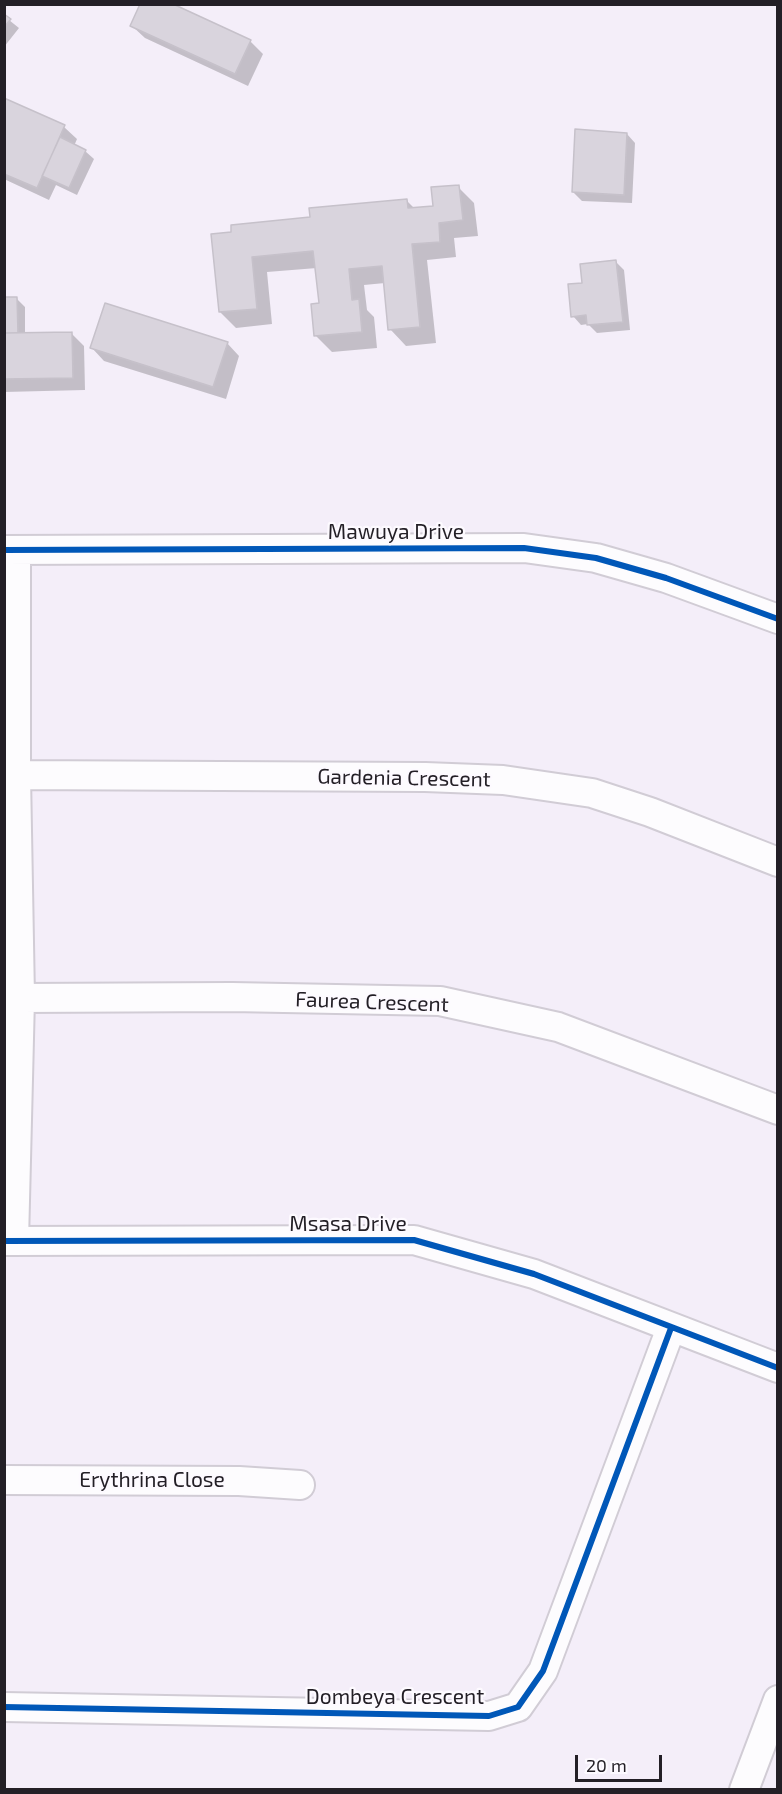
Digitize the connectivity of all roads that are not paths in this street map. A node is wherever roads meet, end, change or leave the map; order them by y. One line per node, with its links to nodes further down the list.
1 (10, 550): 2 (street, Mawuya Drive); 3 (street)
2 (777, 619)
3 (16, 775): 4 (street, Gardenia Crescent); 5 (street)
4 (777, 862)
5 (20, 998): 6 (street, Faurea Crescent); 7 (street)
6 (777, 1110)
7 (9, 1241): 8 (street, Msasa Drive)
8 (671, 1328): 9 (street, Msasa Drive); 13 (street, Dombeya Crescent)
9 (777, 1368)
10 (4, 1480): 11 (street, Erythrina Close)
11 (300, 1485)
12 (777, 1700): 14 (street)
13 (4, 1707)
14 (744, 1790)

